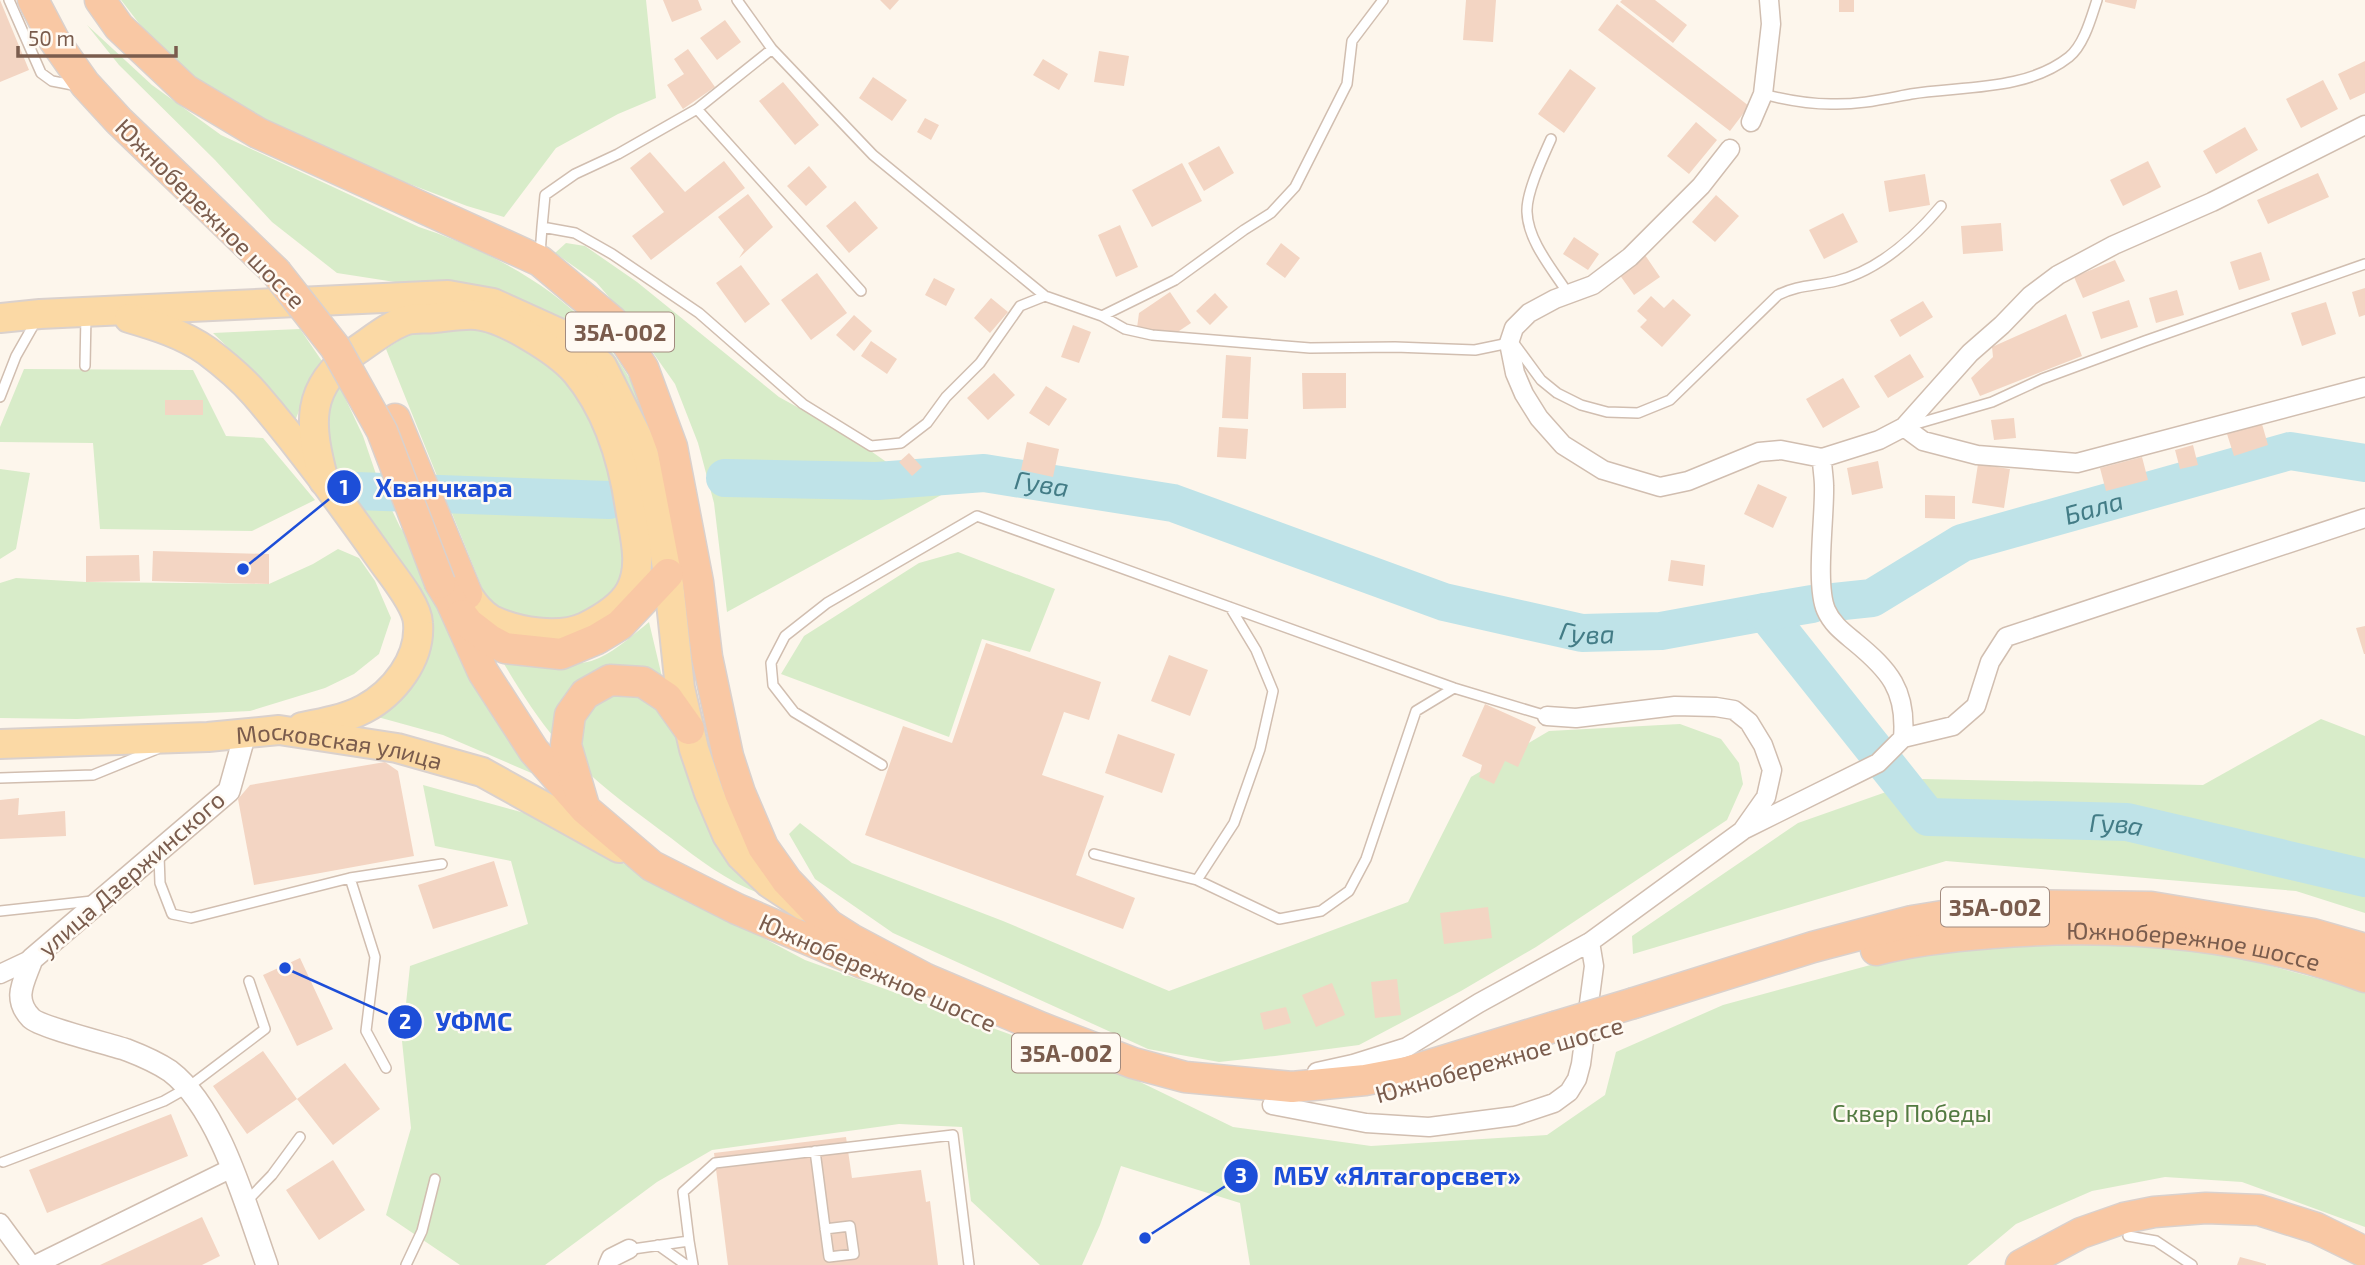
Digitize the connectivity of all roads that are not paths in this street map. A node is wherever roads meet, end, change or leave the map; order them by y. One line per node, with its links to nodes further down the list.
1 (9, 0): 10 (lane)
2 (33, 0): 10 (highway, Южнобережное шоссе)
3 (49, 0): 21 (highway, Южнобережное шоссе)
4 (100, 0): 19 (highway, Южнобережное шоссе / 35А-002)
5 (737, 0): 9 (lane)
6 (1383, 0): 27 (lane)
7 (1769, 0): 11 (street)
8 (2097, 0): 11 (lane)
9 (772, 49): 12 (lane); 24 (lane)
10 (88, 88): 21 (highway, Южнобережное шоссе)
11 (1763, 94): 13 (street)
12 (697, 109): 18 (lane); 22 (lane)
13 (1751, 122)
14 (2365, 125): 33 (street)
15 (1551, 139): 23 (lane)
16 (1730, 149): 23 (street)
17 (1941, 206): 29 (lane)
18 (542, 227): 19 (lane); 24 (lane)
19 (540, 261): 60 (highway, Южнобережное шоссе / 35А-002)
20 (2365, 264): 33 (lane)
21 (283, 269): 38 (highway, Южнобережное шоссе, bridge); 38 (highway, Южнобережное шоссе)
22 (861, 292)
23 (1569, 295): 29 (street)
24 (1045, 296): 27 (lane)
25 (98, 313): 26 (main road); 30 (lane); 35 (main road); 37 (main road)
26 (40, 314): 28 (main road); 32 (lane)
27 (1102, 316): 29 (lane)
28 (0, 318)
29 (1509, 343): 34 (street)
30 (85, 366)
31 (2365, 387): 33 (street)
32 (0, 397)
33 (1904, 427): 34 (street)
34 (1822, 458): 46 (street)
35 (324, 481): 38 (main road); 43 (main road)
36 (2365, 519): 46 (street)
37 (668, 573): 38 (highway); 42 (main road)
38 (454, 587): 50 (highway, Южнобережное шоссе / 35А-002)
39 (1230, 607): 40 (lane); 48 (lane); 57 (lane)
40 (1454, 688): 41 (lane); 57 (lane)
41 (1548, 716): 51 (street)
42 (689, 729): 50 (highway); 60 (main road)
43 (279, 730): 44 (main road, Московская улица); 55 (main road, Московская улица)
44 (245, 734): 45 (main road, Московская улица); 52 (street, улица Дзержинского)
45 (183, 738): 47 (main road, Московская улица); 49 (lane)
46 (1900, 742): 51 (street)
47 (0, 744)
48 (882, 765)
49 (0, 778)
50 (585, 809): 55 (highway, Южнобережное шоссе / 35А-002)
51 (1742, 831): 61 (street)
52 (158, 850): 56 (lane); 58 (street, улица Дзержинского)
53 (1094, 854): 57 (lane)
54 (442, 864): 56 (lane)
55 (652, 866): 72 (highway, Южнобережное шоссе / 35А-002)
56 (350, 878): 69 (lane)
57 (1197, 880)
58 (101, 900): 59 (lane); 63 (street, улица Дзержинского)
59 (0, 911)
60 (818, 915): 70 (highway, Южнобережное шоссе / 35А-002)
61 (1590, 942): 70 (street); 72 (street)
62 (2365, 949): 67 (highway, Южнобережное шоссе / 35А-002)
63 (32, 959): 64 (street); 71 (street, улица Дзержинского)
64 (0, 974)
65 (2365, 977): 67 (highway, Южнобережное шоссе / 35А-002)
66 (249, 981): 71 (lane)
67 (1634, 1012): 68 (highway, Южнобережное шоссе / 35А-002)
68 (1557, 1035): 70 (highway, Южнобережное шоссе / 35А-002); 72 (highway, Южнобережное шоссе / 35А-002)
69 (386, 1068)
70 (1233, 1083)
71 (187, 1088): 75 (lane); 76 (street, улица Дзержинского)
72 (1272, 1105)
73 (300, 1137): 78 (lane)
74 (815, 1151): 80 (lane); 82 (lane); 92 (lane)
75 (3, 1162)
76 (232, 1168): 78 (street, улица Дзержинского); 86 (street)
77 (435, 1180): 88 (lane)
78 (244, 1203): 87 (street, улица Дзержинского)
79 (0, 1223): 86 (street)
80 (825, 1229)
81 (2128, 1236): 94 (highway); 95 (lane); 96 (highway)
82 (689, 1241): 83 (lane); 91 (lane)
83 (658, 1245): 84 (lane); 90 (lane)
84 (631, 1249): 89 (street)
85 (2365, 1252): 93 (highway)
86 (33, 1265)
87 (267, 1265)
88 (406, 1265)
89 (608, 1265)
90 (686, 1265)
91 (692, 1265)
92 (969, 1265)
93 (2021, 1265)
94 (2053, 1265)
95 (2192, 1265)
96 (2352, 1265)

